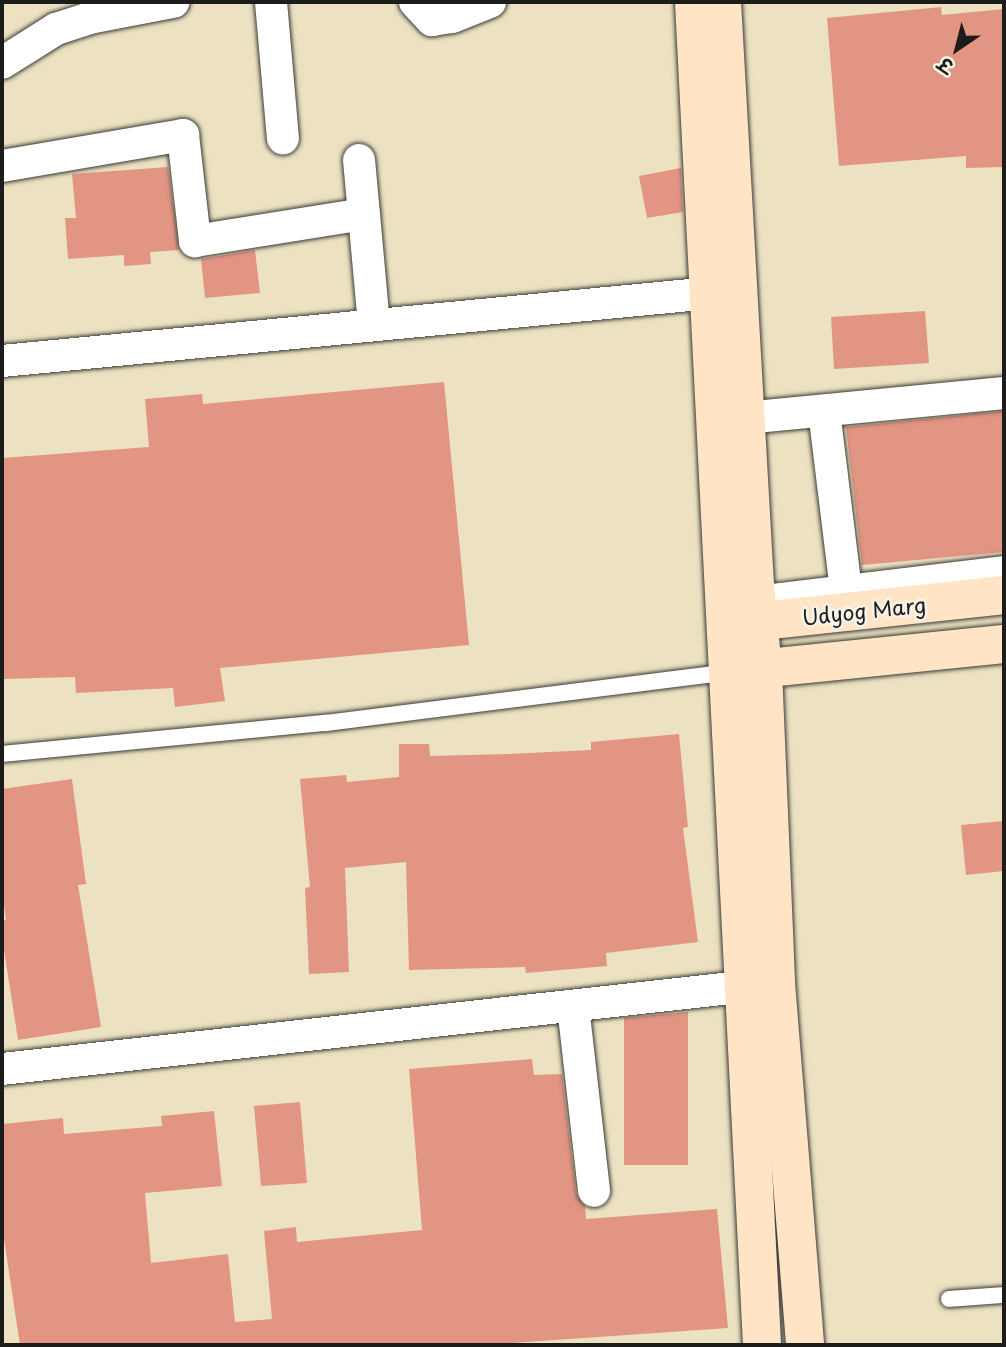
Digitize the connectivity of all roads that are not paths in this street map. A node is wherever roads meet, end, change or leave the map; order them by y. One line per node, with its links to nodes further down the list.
1 (173, 2): 7 (street)
2 (271, 2): 8 (street)
3 (415, 2): 4 (street)
4 (490, 2)
5 (694, 2): 12 (main road)
6 (722, 2): 12 (main road)
7 (2, 63)
8 (283, 138)
9 (359, 160): 11 (street)
10 (2, 166): 11 (street)
11 (364, 214): 13 (street)
12 (723, 292): 13 (street); 17 (main road); 21 (main road)
13 (374, 324): 14 (street)
14 (2, 361)
15 (1004, 393): 16 (street)
16 (824, 411): 17 (street); 19 (street)
17 (745, 418): 21 (main road)
18 (1004, 572): 19 (street)
19 (846, 589): 21 (street)
20 (1004, 595): 21 (main road, Udyog Marg)
21 (746, 616): 23 (main road)
22 (1004, 644): 23 (main road)
23 (746, 671): 24 (lane); 25 (main road)
24 (2, 754)
25 (760, 985): 26 (street); 31 (main road); 32 (main road)
26 (573, 1006): 27 (street); 28 (street)
27 (2, 1069)
28 (594, 1191)
29 (1004, 1295): 30 (lane)
30 (950, 1299)
31 (762, 1345)
32 (805, 1345)

